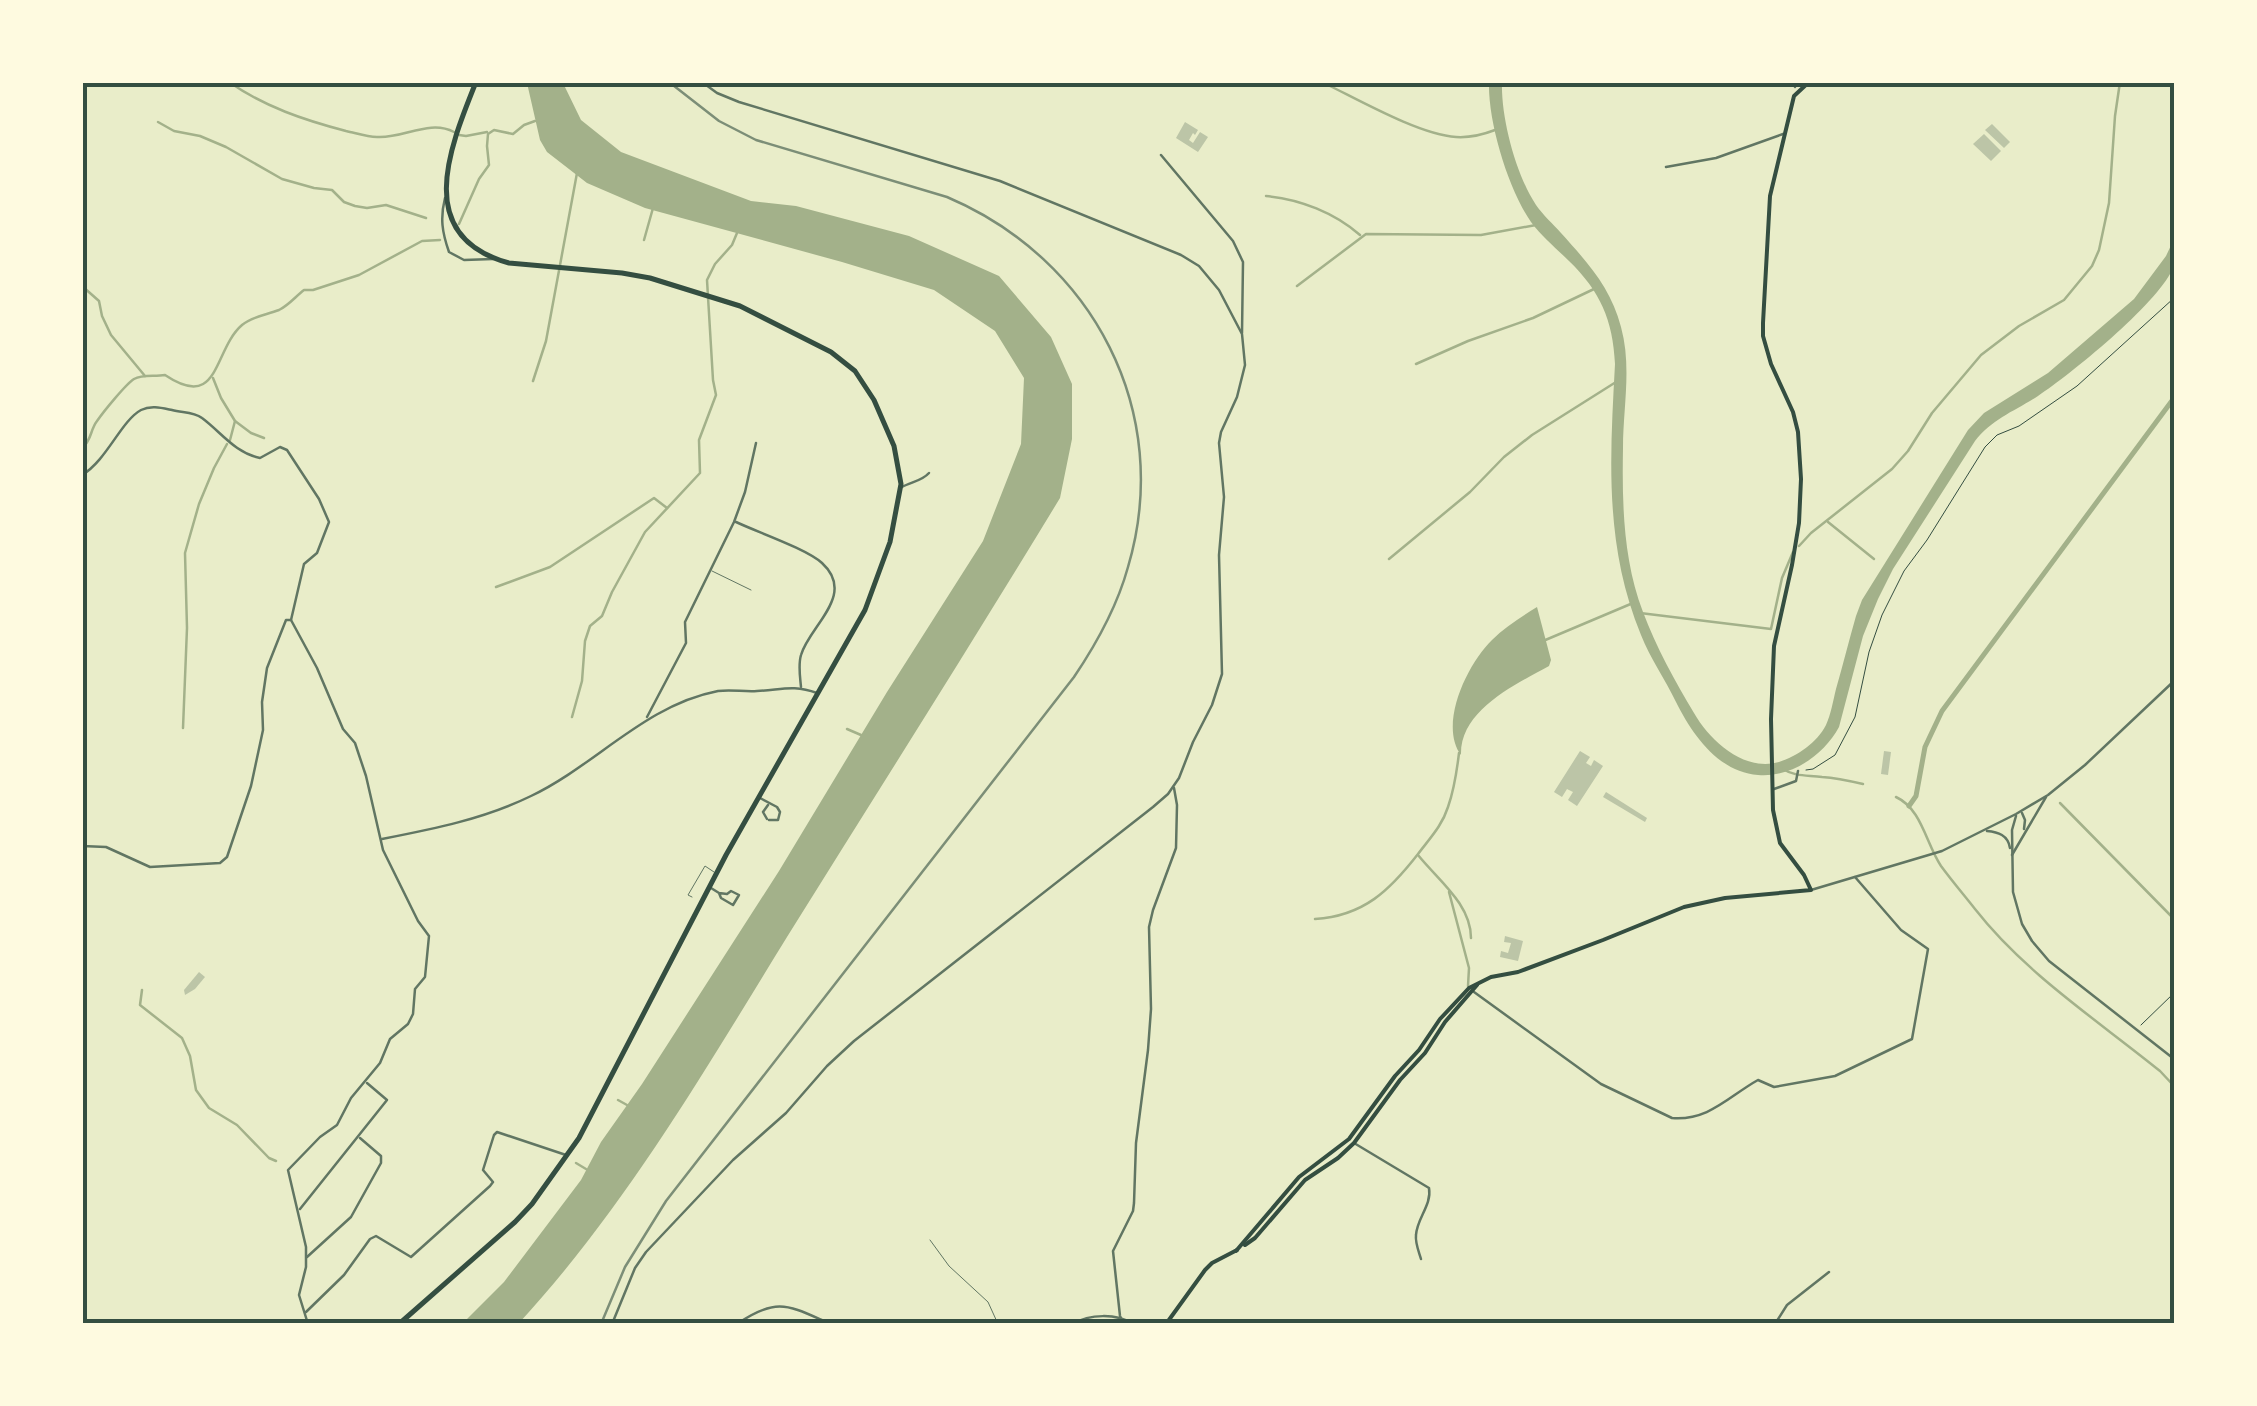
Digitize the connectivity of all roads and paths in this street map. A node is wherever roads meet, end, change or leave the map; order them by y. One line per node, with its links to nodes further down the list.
1 (476, 82): 7 (main road)
2 (702, 82): 10 (street)
3 (1808, 82): 4 (main road)
4 (1784, 134): 6 (street); 24 (main road)
5 (1161, 155): 10 (street)
6 (1666, 167)
7 (446, 196): 8 (main road); 8 (street)
8 (493, 259): 14 (main road)
9 (2174, 298): 23 (path)
10 (1242, 334): 25 (street)
11 (756, 443): 15 (street)
12 (928, 473): 14 (street)
13 (82, 476): 18 (street)
14 (901, 488): 21 (main road)
15 (734, 522): 16 (street); 20 (street)
16 (712, 571): 17 (street); 22 (street)
17 (751, 590)
18 (290, 620): 34 (street); 35 (street)
19 (2174, 681): 26 (street)
20 (801, 687): 21 (street); 22 (street)
21 (818, 694): 27 (main road)
22 (645, 720): 34 (street)
23 (1798, 772): 24 (street)
24 (1772, 786): 41 (main road)
25 (1174, 788): 58 (street); 61 (street)
26 (2048, 795): 30 (street); 33 (street)
27 (759, 798): 28 (street); 29 (main road)
28 (775, 806): 31 (street); 31 (street)
29 (751, 812): 31 (street); 37 (main road)
30 (2019, 813): 32 (street); 33 (street); 36 (street)
31 (769, 820)
32 (1985, 830): 36 (street); 38 (street)
33 (2022, 835): 36 (street)
34 (381, 839): 48 (street)
35 (82, 846)
36 (2011, 856): 46 (street)
37 (716, 874): 39 (street); 40 (main road)
38 (1856, 878): 41 (street); 44 (street)
39 (696, 881): 40 (street); 43 (street)
40 (706, 885): 42 (street); 51 (main road)
41 (1811, 890): 44 (main road)
42 (720, 893)
43 (692, 897)
44 (1470, 989): 50 (main road)
45 (2174, 992): 46 (path)
46 (2138, 1029): 47 (street)
47 (2174, 1060)
48 (365, 1083): 49 (street); 52 (street)
49 (359, 1137): 52 (street); 54 (street)
50 (1351, 1141): 55 (street); 68 (main road)
51 (567, 1156): 57 (street); 60 (main road)
52 (298, 1212): 54 (street)
53 (930, 1240): 64 (street)
54 (306, 1258): 57 (street)
55 (1422, 1259)
56 (1829, 1272): 69 (street)
57 (305, 1314): 59 (street)
58 (1120, 1316): 65 (street); 66 (street); 67 (street)
59 (308, 1324)
60 (399, 1324)
61 (612, 1324)
62 (737, 1324): 63 (street)
63 (831, 1324)
64 (998, 1324)
65 (1072, 1324)
66 (1124, 1324)
67 (1133, 1324)
68 (1166, 1324)
69 (1776, 1324)

